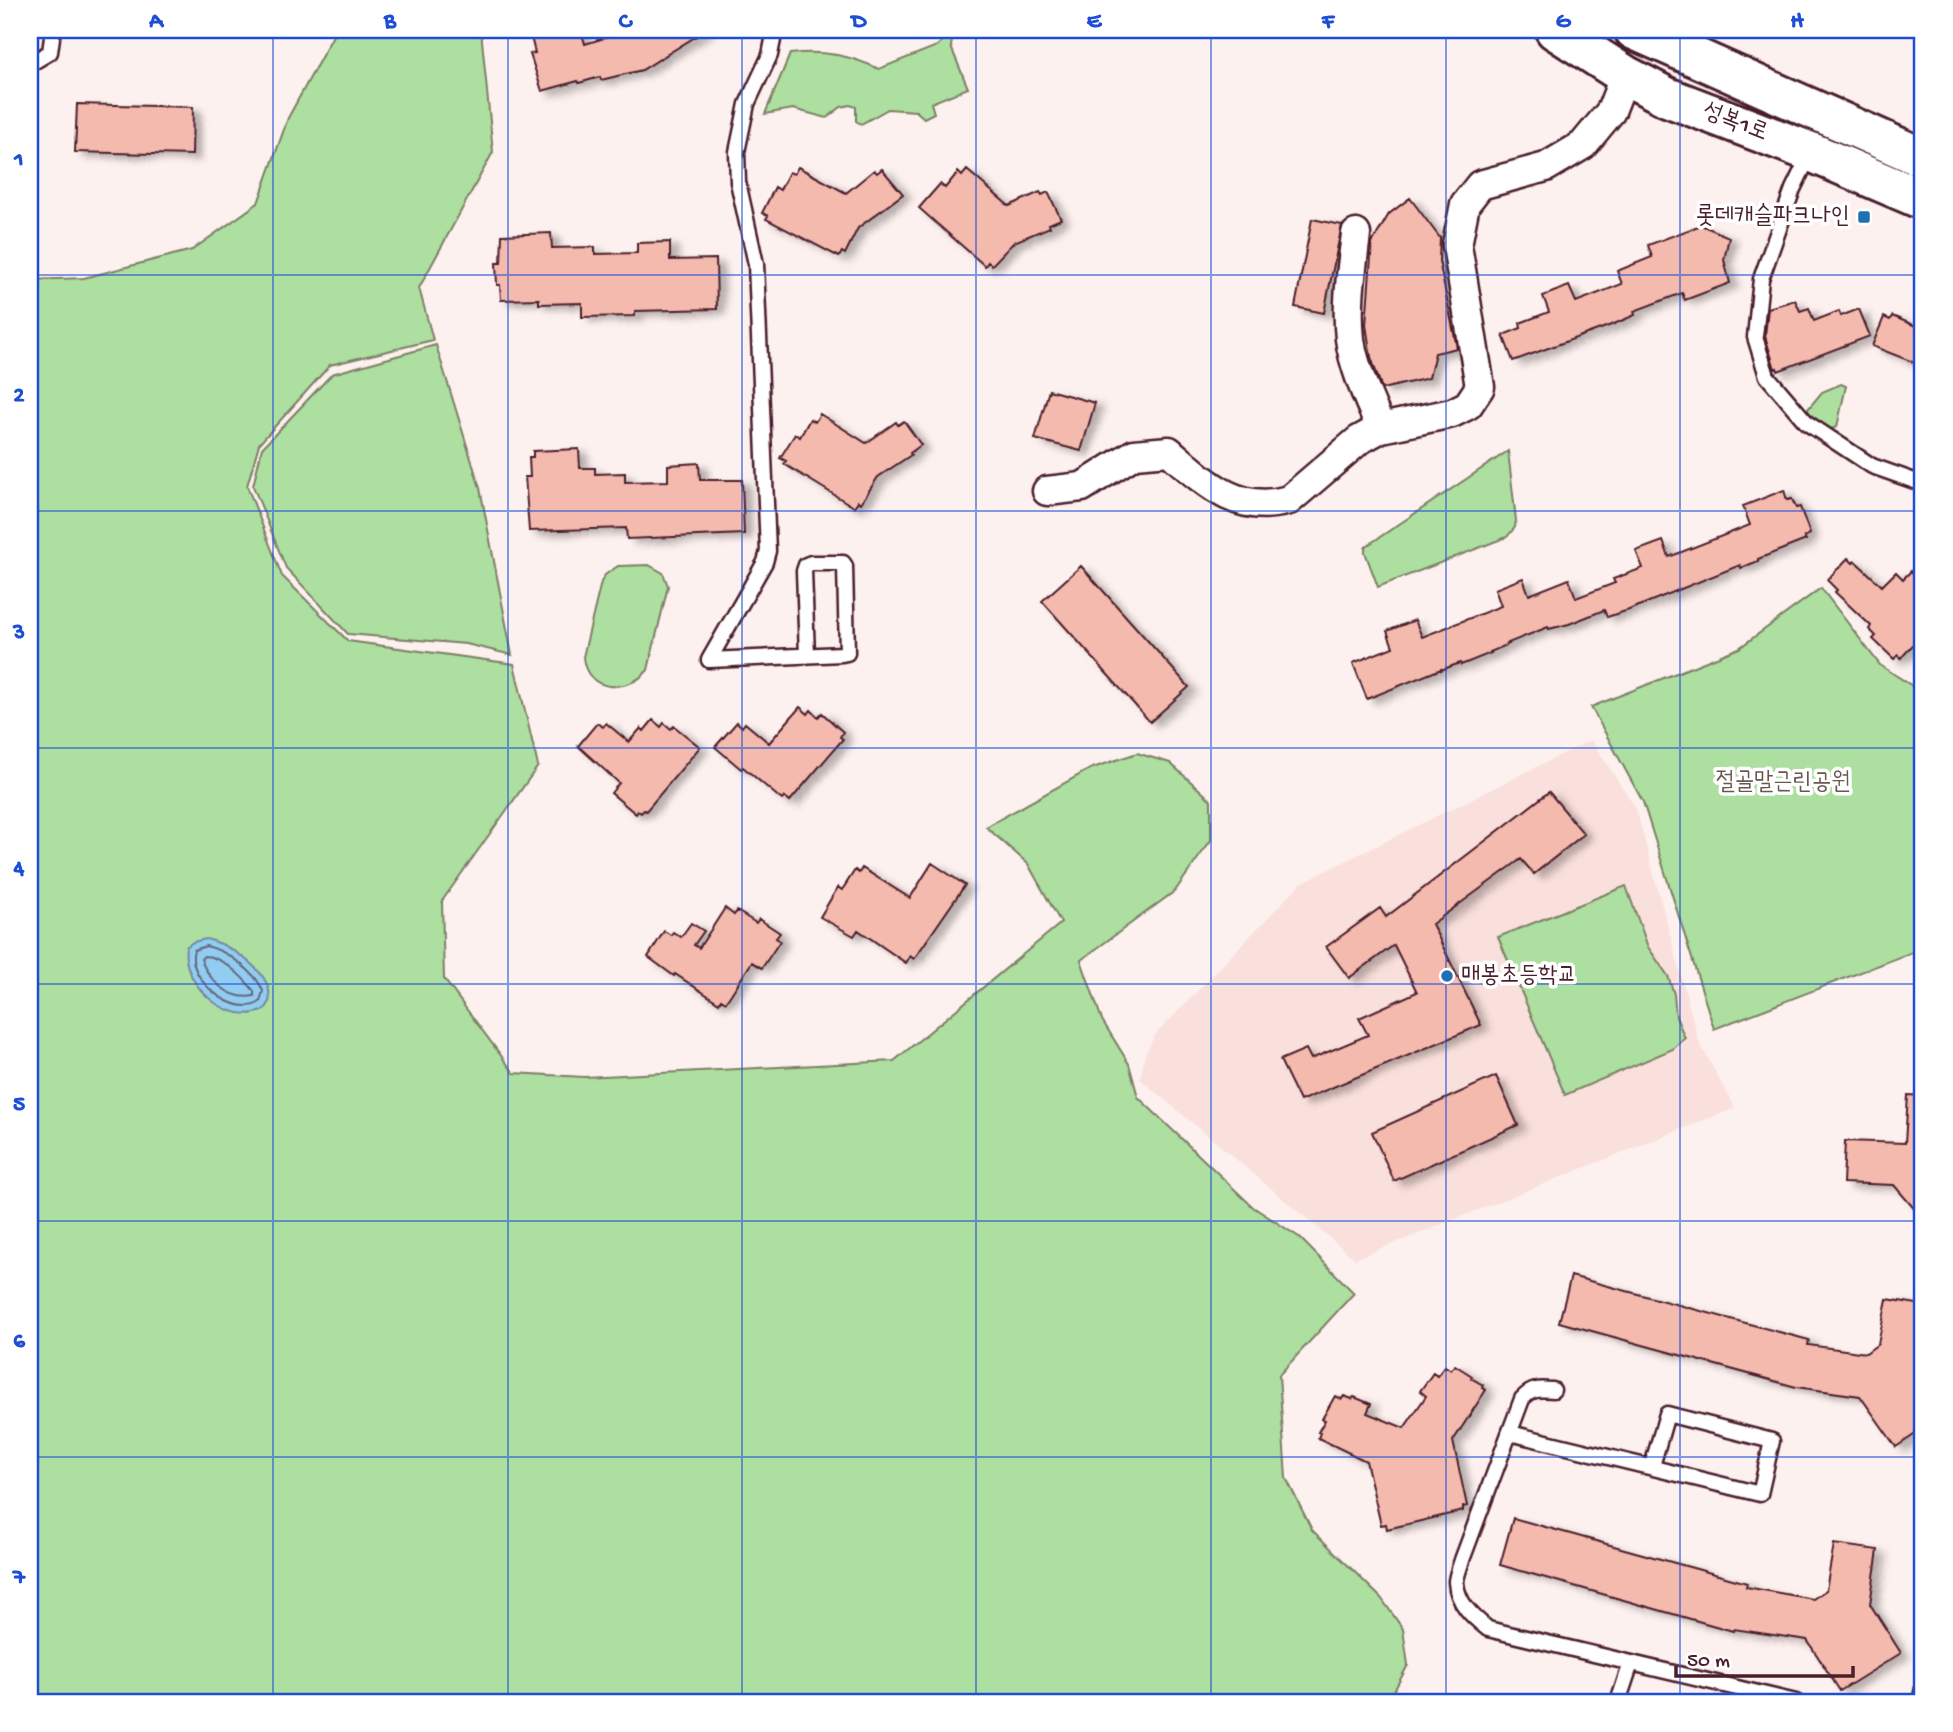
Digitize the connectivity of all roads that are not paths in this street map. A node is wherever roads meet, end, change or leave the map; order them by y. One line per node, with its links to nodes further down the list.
1 (53, 30): 5 (lane)
2 (775, 30): 14 (lane)
3 (1555, 30): 6 (street, 성복1로)
4 (1634, 30): 7 (street, 성복1로)
5 (30, 64)
6 (1625, 75): 7 (street, 성복1로); 11 (street)
7 (1817, 133): 8 (street, 성복1로); 9 (street, 성복1로); 12 (lane)
8 (1923, 158)
9 (1923, 200)
10 (1356, 234): 11 (street)
11 (1381, 428): 13 (street)
12 (1923, 484)
13 (1047, 491)
14 (807, 656): 14 (lane)
15 (1553, 1391): 16 (lane)
16 (1510, 1433): 17 (lane); 18 (lane)
17 (1651, 1466): 17 (lane)
18 (1631, 1663): 20 (lane); 21 (lane)
19 (1923, 1688): 22 (lane)
20 (1618, 1702)
21 (1796, 1702)
22 (1920, 1702)

